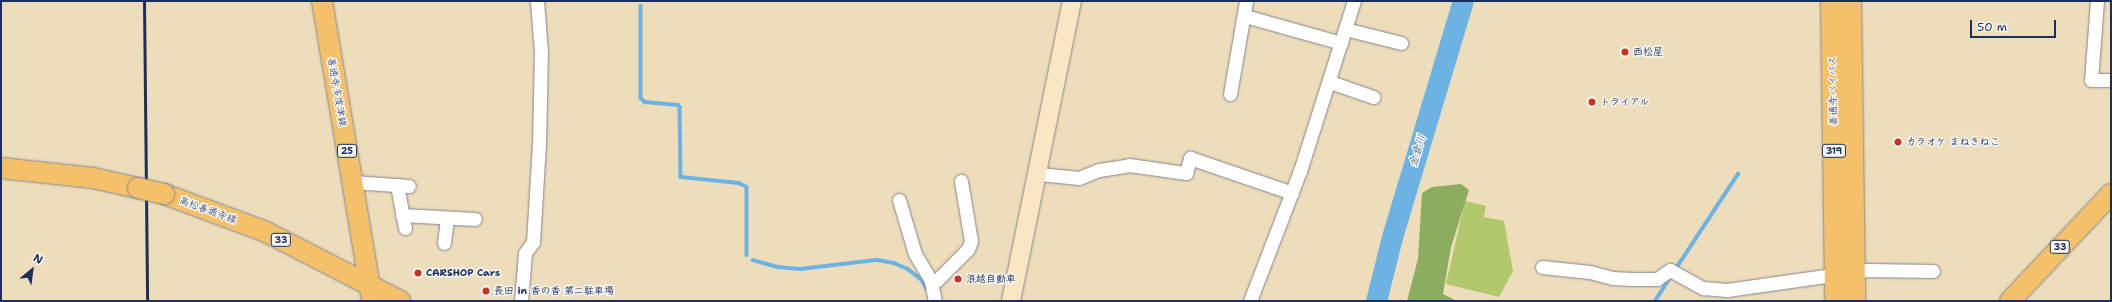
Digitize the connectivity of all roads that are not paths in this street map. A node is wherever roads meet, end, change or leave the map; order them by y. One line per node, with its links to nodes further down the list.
1 (322, 1): 20 (main road, 善通寺多度津線 / 25)
2 (537, 1): 35 (street)
3 (1072, 1): 18 (street)
4 (1246, 1): 9 (street)
5 (1354, 1): 10 (street)
6 (1832, 1): 31 (highway, 善通寺バイパス / 319)
7 (1850, 1): 31 (highway, 善通寺バイパス / 319)
8 (2096, 1): 13 (street)
9 (1245, 16): 11 (street); 15 (street)
10 (1345, 29): 11 (street); 12 (street)
11 (1341, 43): 14 (street)
12 (1401, 43)
13 (2111, 80)
14 (1330, 82): 16 (street); 21 (street)
15 (1230, 94)
16 (1373, 97)
17 (1, 168): 26 (main road, 高松善通寺線 / 33, bridge)
18 (1039, 174): 21 (street); 37 (street)
19 (961, 181): 32 (street)
20 (353, 182): 24 (street); 27 (main road, 善通寺多度津線 / 25)
21 (1292, 193): 38 (street)
22 (2111, 194): 41 (main road, 33)
23 (898, 200): 32 (street)
24 (447, 218): 25 (street); 28 (street)
25 (475, 219)
26 (266, 232): 27 (main road); 33 (main road, 高松善通寺線 / 33)
27 (362, 237): 33 (main road, 善通寺多度津線 / 25)
28 (444, 243)
29 (1542, 267): 31 (street)
30 (1933, 271): 31 (street)
31 (1845, 274): 39 (highway, 善通寺バイパス / 319); 40 (highway, 善通寺バイパス / 319)
32 (931, 281): 36 (street)
33 (370, 293): 34 (main road, 高松善通寺線 / 33)
34 (391, 300)
35 (521, 301)
36 (936, 301)
37 (1011, 301)
38 (1250, 301)
39 (1836, 301)
40 (1854, 301)
41 (2010, 301)

